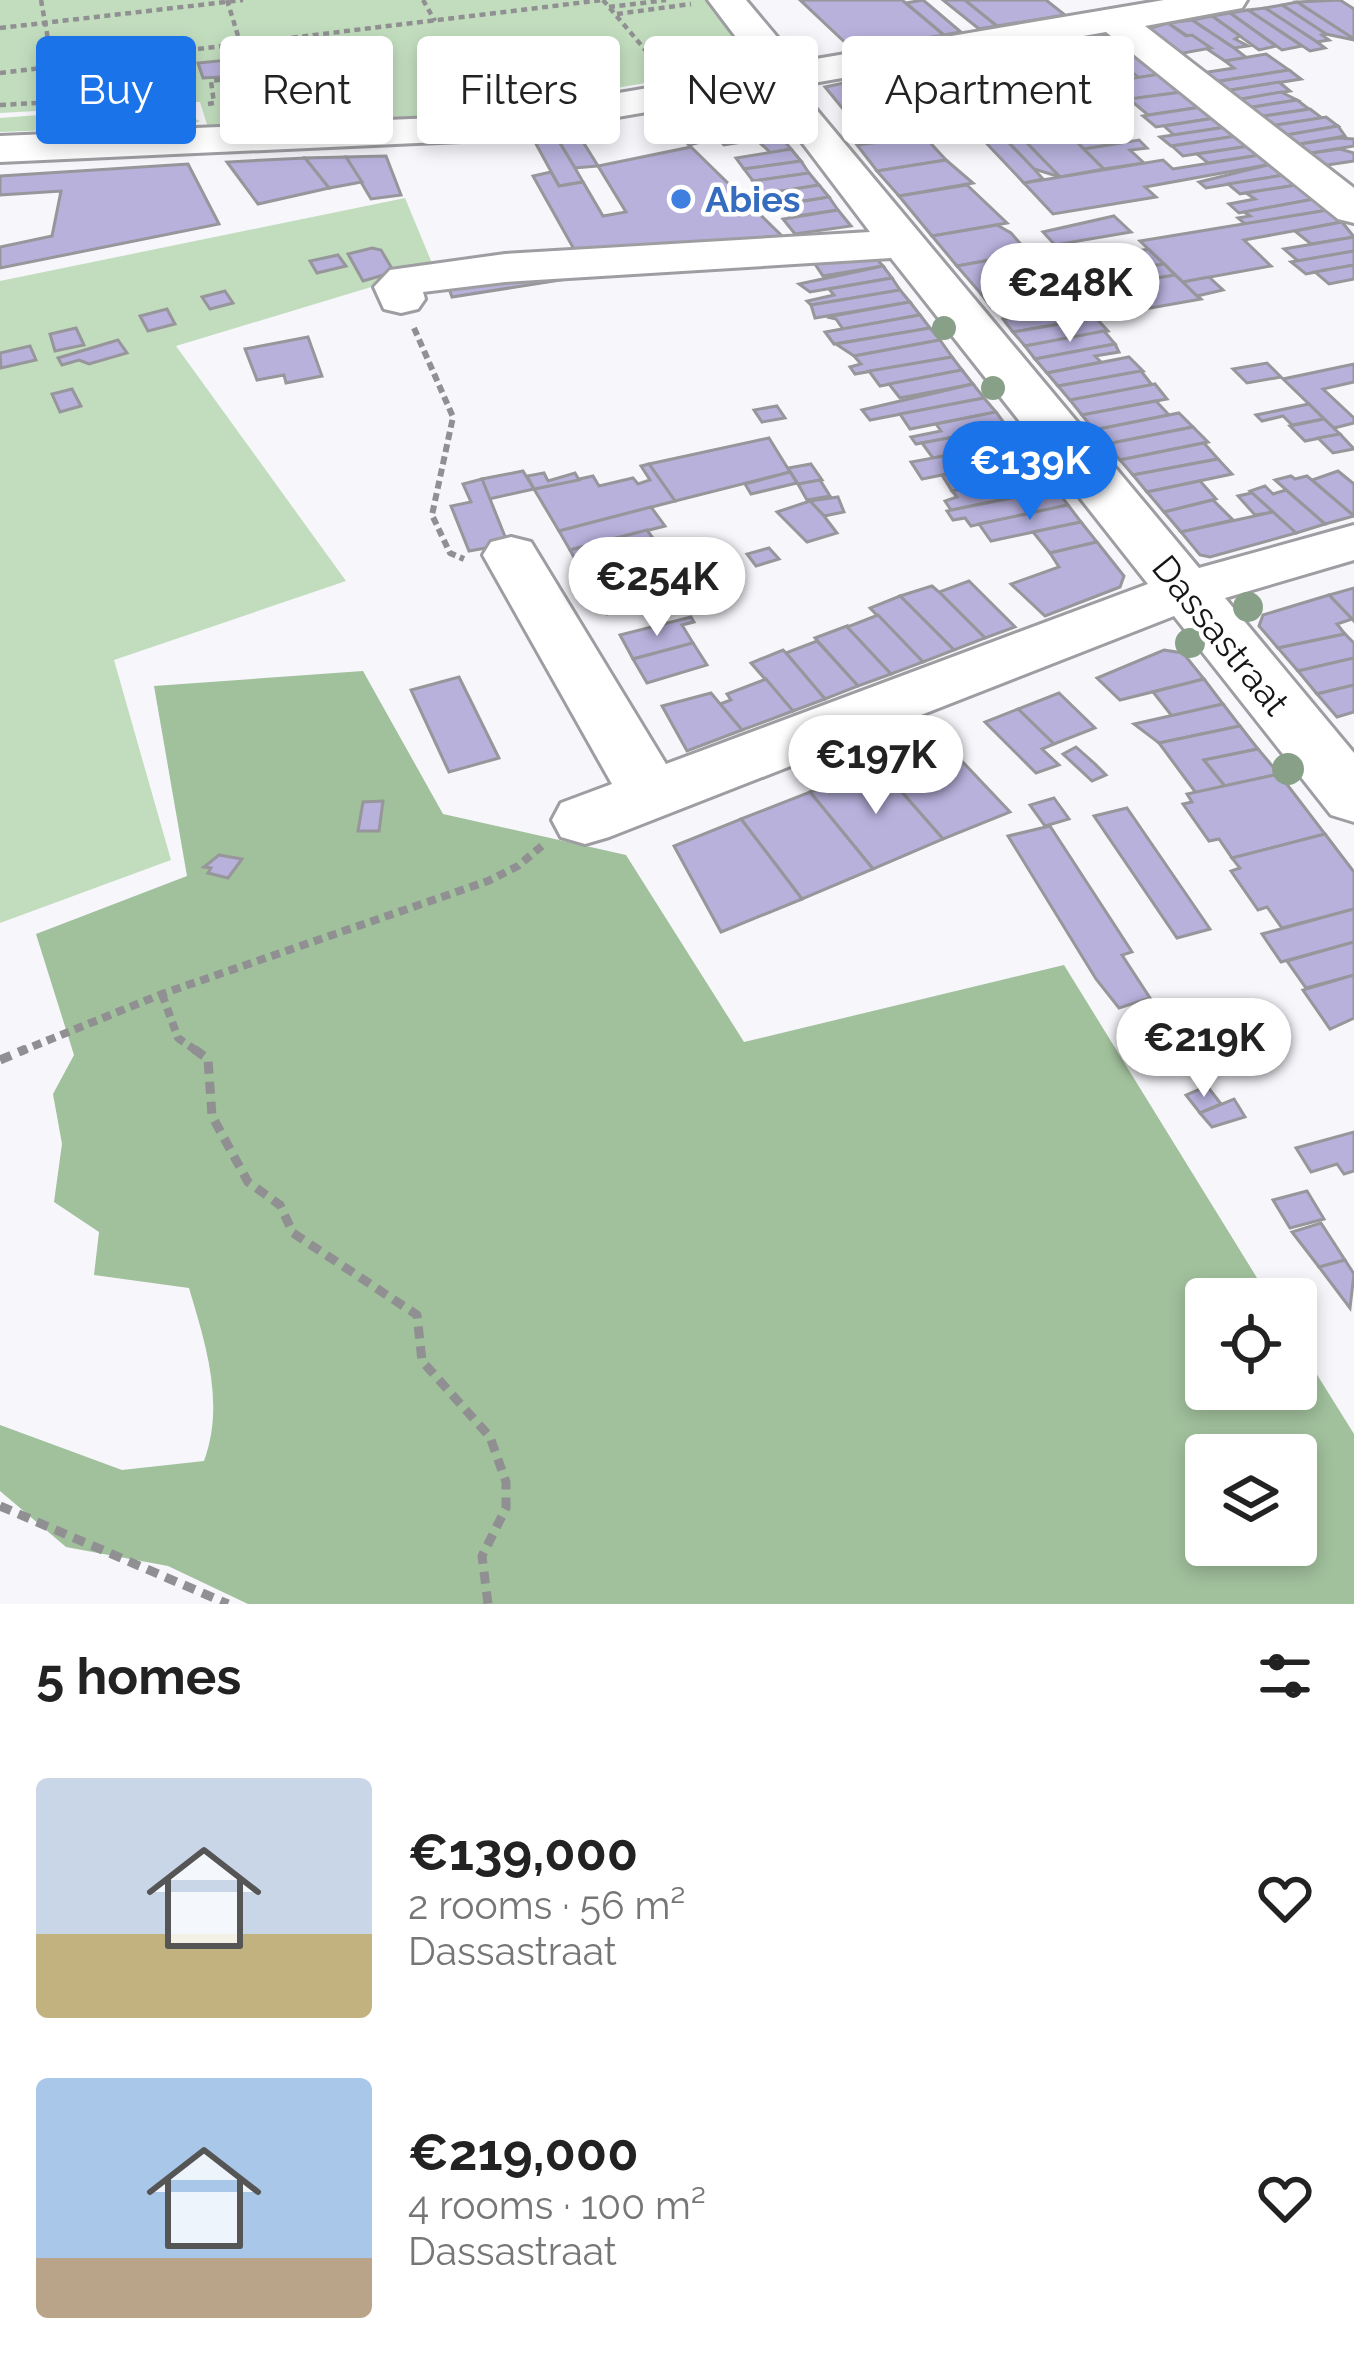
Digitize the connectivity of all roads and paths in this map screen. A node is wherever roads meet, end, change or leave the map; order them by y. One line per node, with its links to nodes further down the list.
1 (41, 0): 14 (path)
2 (243, 0): 9 (path)
3 (423, 0): 13 (path)
4 (603, 0): 10 (path); 13 (path)
5 (666, 0): 10 (path)
6 (689, 0): 11 (path)
7 (726, 0): 19 (street, Dassastraat)
8 (1228, 0): 12 (street)
9 (227, 1): 14 (path); 17 (path)
10 (610, 8): 11 (path)
11 (615, 14): 20 (path)
12 (1114, 19): 22 (street); 33 (street)
13 (435, 21): 18 (path)
14 (47, 23): 15 (path); 16 (path)
15 (0, 28)
16 (49, 36)
17 (238, 36)
18 (308, 36)
19 (757, 36)
20 (644, 48)
21 (36, 69): 23 (path)
22 (818, 69)
23 (0, 73)
24 (220, 80): 28 (path)
25 (644, 99): 29 (street)
26 (36, 103): 27 (path)
27 (0, 105)
28 (196, 105)
29 (393, 133)
30 (818, 138): 34 (street, Dassastraat)
31 (220, 142): 32 (street)
32 (0, 149)
33 (1354, 211)
34 (904, 244): 35 (street); 38 (street, Dassastraat)
35 (401, 299): 37 (path)
36 (1354, 542): 38 (street)
37 (514, 560): 39 (street)
38 (1185, 591): 39 (street); 40 (street, Dassastraat)
39 (651, 794): 41 (street)
40 (1354, 798)
41 (585, 820): 42 (path)
42 (163, 994): 43 (path); 46 (path)
43 (0, 1060)
44 (0, 1506): 45 (path)
45 (228, 1604)
46 (488, 1604)

